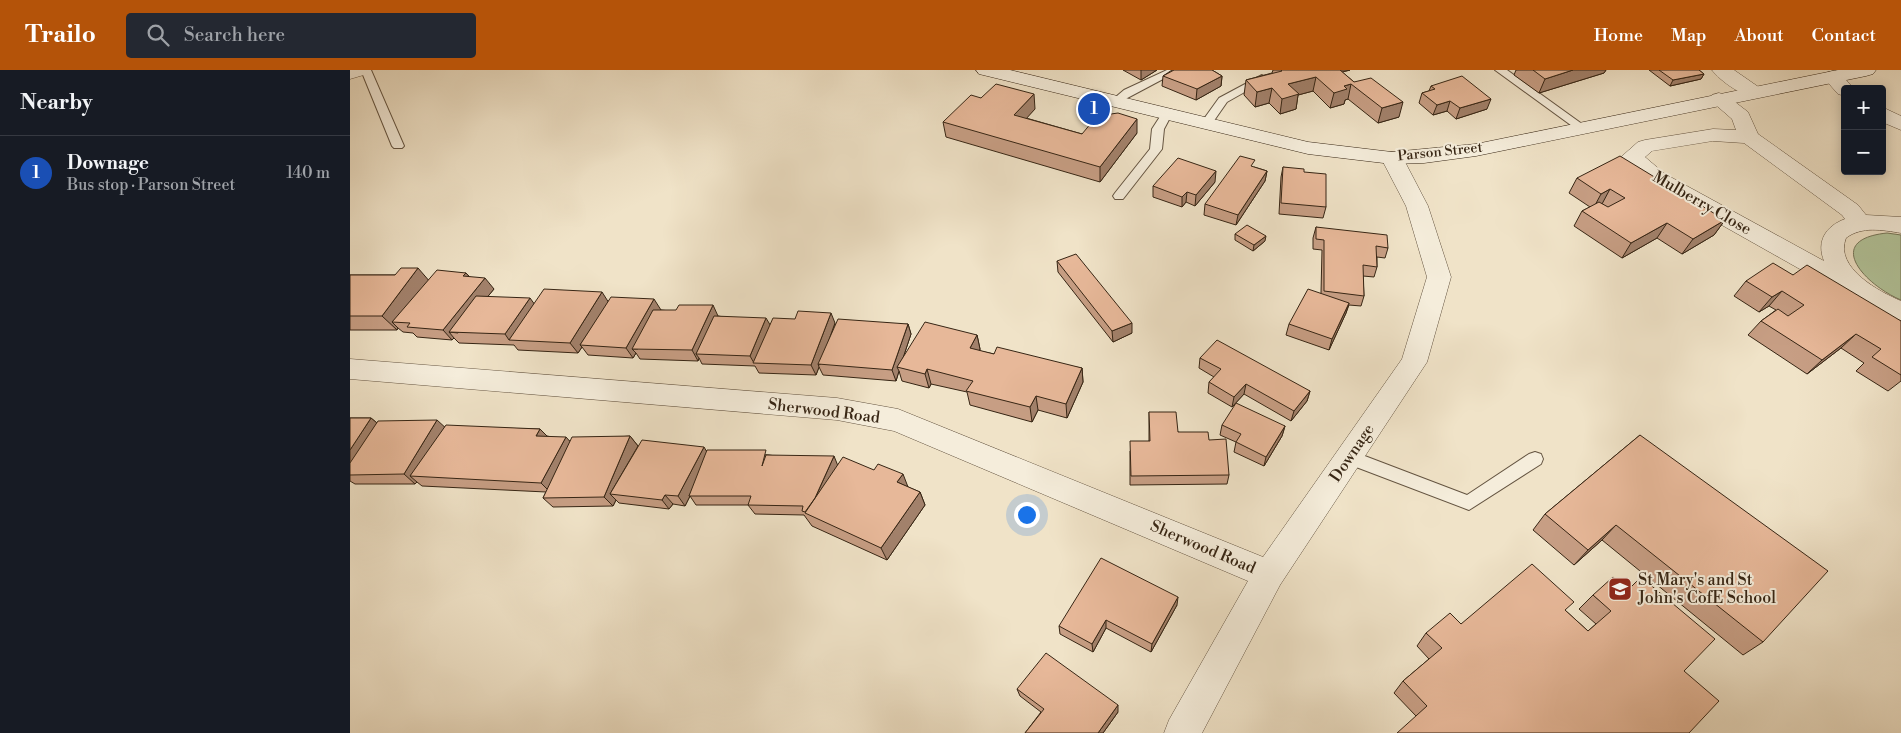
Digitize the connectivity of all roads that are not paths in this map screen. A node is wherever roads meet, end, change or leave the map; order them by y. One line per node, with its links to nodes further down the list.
1 (360, 70): 8 (street)
2 (366, 70): 21 (lane)
3 (986, 70): 9 (street, Parson Street)
4 (1175, 70): 14 (lane)
5 (1500, 70): 19 (lane)
6 (1722, 70): 12 (street)
7 (1866, 70): 11 (street, Parson Street)
8 (350, 73)
9 (1011, 73): 14 (street, Parson Street)
10 (1270, 74): 17 (lane)
11 (1839, 83): 12 (street, Parson Street)
12 (1753, 92): 13 (street, Parson Street)
13 (1719, 99): 19 (street, Parson Street); 20 (street)
14 (1116, 101): 15 (street, Parson Street)
15 (1167, 114): 17 (street, Parson Street); 23 (lane)
16 (1886, 116): 18 (street)
17 (1207, 123): 22 (street, Parson Street)
18 (1901, 124)
19 (1583, 129): 22 (street, Parson Street)
20 (1749, 137): 24 (street); 26 (street, Mulberry Close)
21 (398, 146)
22 (1392, 158): 29 (street, Downage)
23 (1119, 196)
24 (1860, 222): 25 (street, Mulberry Close); 26 (street, Mulberry Close)
25 (1901, 225)
26 (1856, 287): 27 (street, Mulberry Close)
27 (1901, 312)
28 (350, 369): 31 (street, Sherwood Road)
29 (1350, 457): 30 (lane); 31 (street, Downage)
30 (1535, 459)
31 (1269, 575): 32 (street, Downage)
32 (1182, 733)

